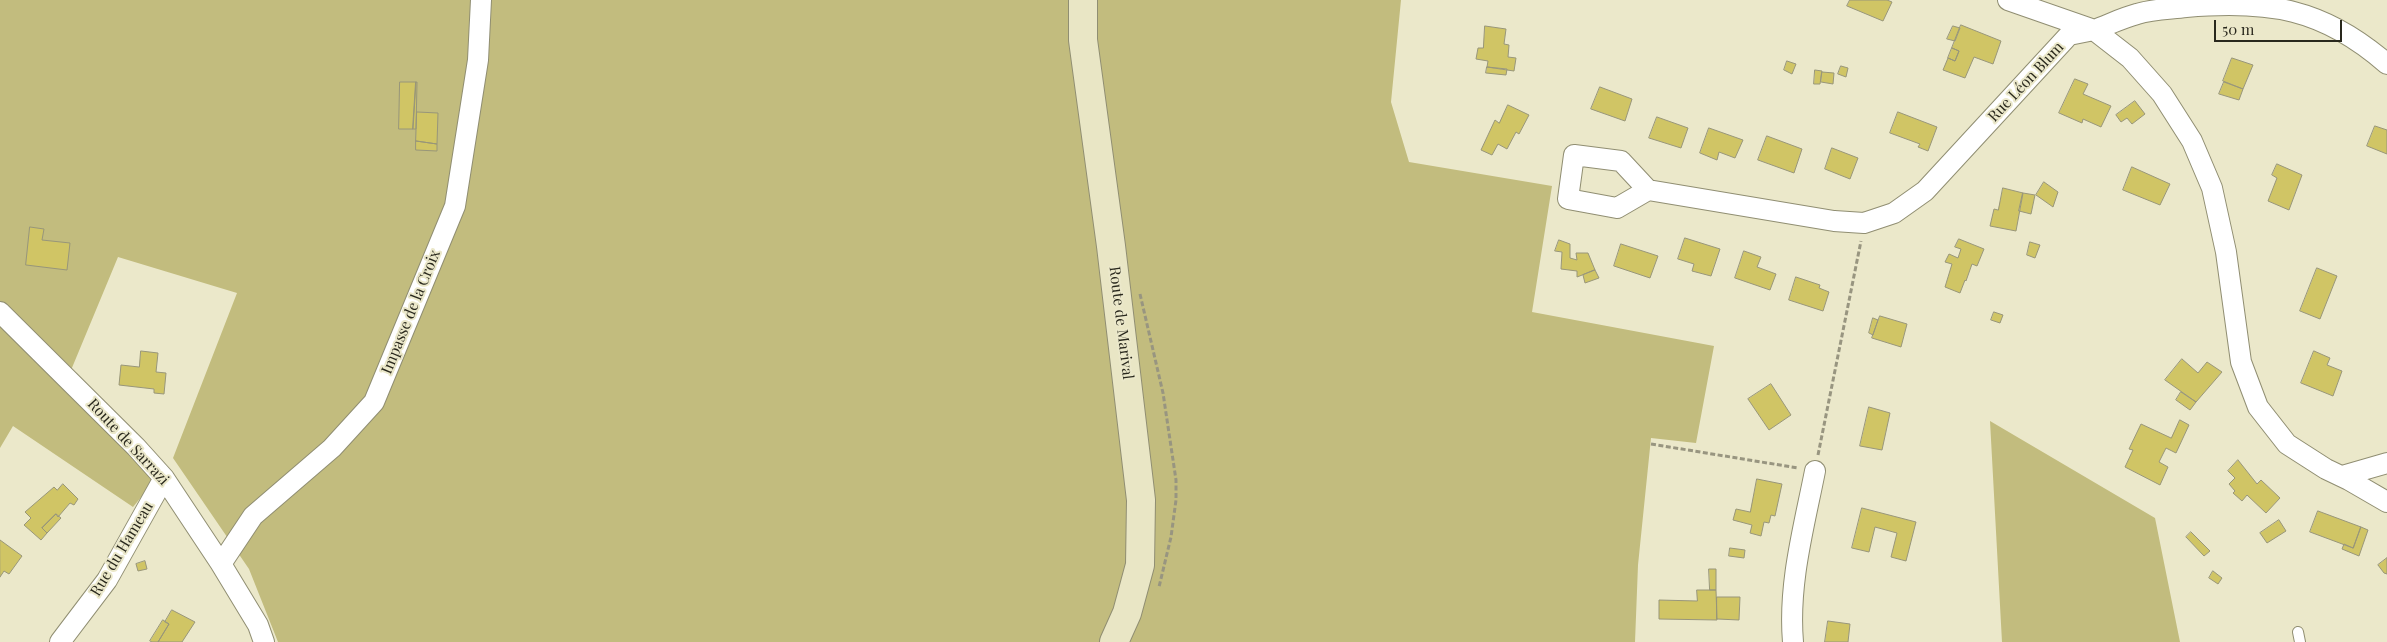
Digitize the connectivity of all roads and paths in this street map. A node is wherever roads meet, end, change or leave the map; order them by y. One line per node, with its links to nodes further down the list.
1 (481, 0): 15 (street, Impasse de la Croix)
2 (1083, 0): 18 (main road, Route de Marival)
3 (2008, 0): 4 (street)
4 (2094, 30): 5 (street, Rue Léon Blum); 7 (street, Rue Léon Blum); 12 (street)
5 (2387, 64)
6 (1648, 190): 7 (street, Rue Léon Blum)
7 (1864, 223): 11 (path)
8 (0, 312): 13 (street, Route de Sarrazi)
9 (1651, 444): 11 (path)
10 (2387, 463): 12 (street)
11 (1815, 471): 19 (street)
12 (2342, 476): 14 (street)
13 (164, 478): 15 (street, Route de Sarrazi); 16 (street, Rue du Hameau)
14 (2387, 502)
15 (221, 564): 17 (street, Route de Sarrazi)
16 (60, 642)
17 (264, 642)
18 (1114, 642)
19 (1793, 642)

